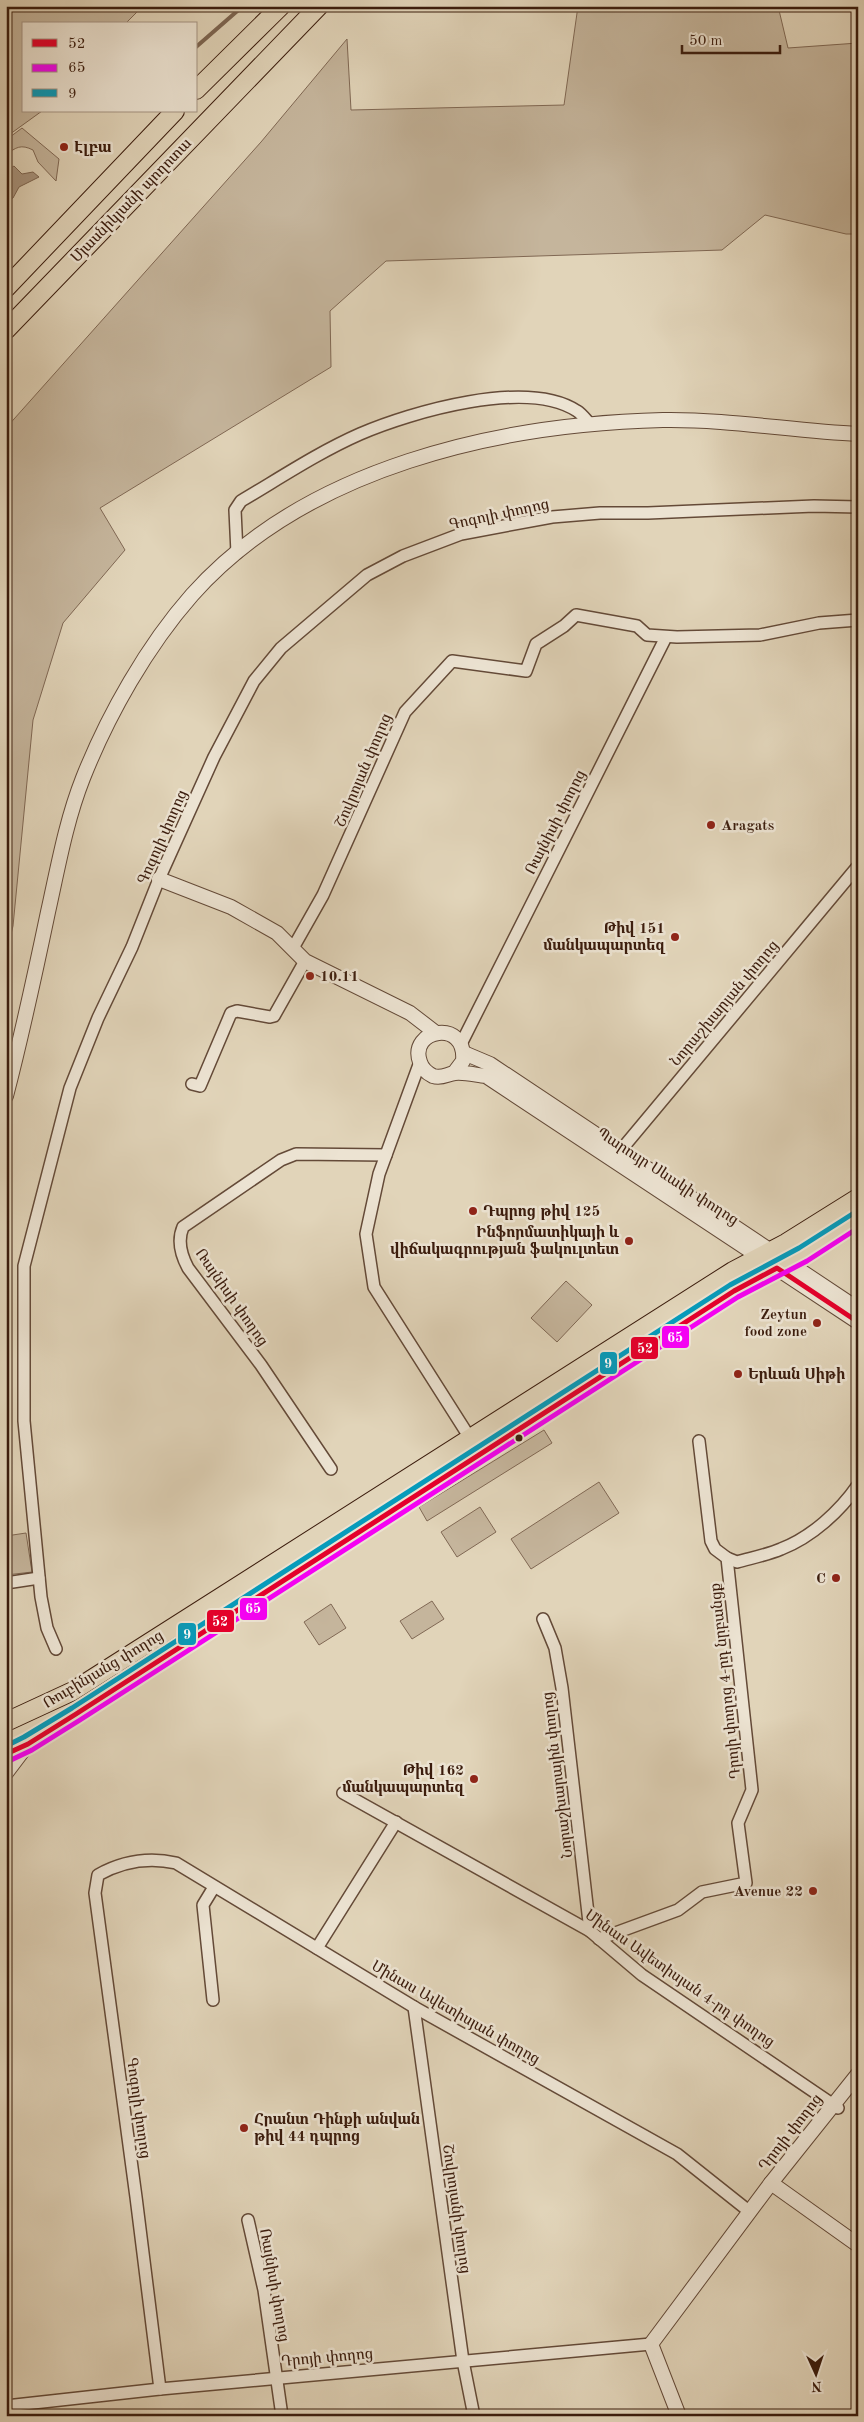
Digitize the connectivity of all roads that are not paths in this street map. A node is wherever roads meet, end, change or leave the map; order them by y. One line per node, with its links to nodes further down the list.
1 (281, 6): 3 (main road)
2 (319, 6): 6 (main road, Մյասնիկյանի պողոտա)
3 (198, 88)
4 (174, 112): 5 (main road, Մյասնիկյանի պողոտա)
5 (6, 288)
6 (6, 330)
7 (590, 424): 8 (street); 10 (street); 10 (street)
8 (858, 434)
9 (858, 508): 14 (street, Գոգոլի փողոց)
10 (237, 553): 26 (street)
11 (858, 620): 12 (street, Շովրոյան փողոց)
12 (666, 637): 15 (street, Շովրոյան փողոց); 20 (street, Ռայնիսի փողոց)
13 (858, 866): 28 (street, Նորաշխարյան փողոց)
14 (159, 879): 15 (street); 40 (street, Գոգոլի փողոց)
15 (293, 948): 16 (street)
16 (305, 961): 17 (street); 24 (street)
17 (417, 1018): 18 (street); 19 (street)
18 (436, 1033): 19 (street); 20 (street, Պարույր Սևակի փողոց)
19 (423, 1041): 21 (street)
20 (459, 1044): 22 (street); 28 (street, Պարույր Սևակի փողոց)
21 (420, 1062): 23 (street); 25 (street)
22 (454, 1073): 23 (street, Պարույր Սևակի փողոց); 28 (street, Պարույր Սևակի փողոց)
23 (431, 1075): 25 (street)
24 (192, 1084)
25 (409, 1094): 27 (street)
26 (6, 1096)
27 (386, 1155): 35 (street); 37 (street, Ռայնիսի փողոց)
28 (616, 1155): 31 (street, Պարույր Սևակի փողոց)
29 (858, 1198): 31 (main road, Ռուբինյանց փողոց)
30 (858, 1219): 32 (main road, Ռուբինյանց փողոց)
31 (765, 1254): 32 (street, Պարույր Սևակի փողոց); 35 (main road, Ռուբինյանց փողոց)
32 (782, 1265): 33 (street, Պարույր Սևակի փողոց); 34 (street, Պարույր Սևակի փողոց); 45 (main road, Ռուբինյանց փողոց)
33 (858, 1309)
34 (858, 1322)
35 (470, 1438): 44 (main road, Ռուբինյանց փողոց)
36 (700, 1441): 39 (street)
37 (331, 1469)
38 (858, 1485): 39 (street)
39 (727, 1558): 53 (street, Դրոյի փողոց 4-րդ նրբանցք)
40 (39, 1578): 41 (street); 43 (street, Գոգոլի փողոց)
41 (6, 1583)
42 (543, 1619): 52 (street, Նորաշխարային փողոց)
43 (56, 1649)
44 (6, 1722)
45 (28, 1744): 46 (main road, Ռուբինյանց փողոց); 47 (street)
46 (6, 1754)
47 (6, 1773)
48 (343, 1793): 49 (street, Մինաս Ավետիսյան 4-րդ փողոց)
49 (396, 1822): 52 (street, Մինաս Ավետիսյան 4-րդ փողոց); 54 (street)
50 (139, 1860): 51 (street, Մինաս Ավետիսյան փողոց); 67 (street, Գոգոլի փողոց)
51 (214, 1887): 54 (street, Մինաս Ավետիսյան փողոց); 55 (street)
52 (590, 1931): 53 (street, Մինաս Ավետիսյան 4-րդ փողոց)
53 (600, 1939): 59 (street, Մինաս Ավետիսյան 4-րդ փողոց)
54 (317, 1948): 56 (street, Մինաս Ավետիսյան փողոց)
55 (213, 2000)
56 (414, 2007): 61 (street, Մինաս Ավետիսյան փողոց); 65 (street, Շովրոյանի փողոց)
57 (858, 2074): 59 (street, Դրոյի փողոց)
58 (858, 2084): 59 (street, Դրոյի փողոց)
59 (835, 2106): 60 (street, Դրոյի փողոց)
60 (773, 2185): 61 (street, Դրոյի փողոց); 63 (street)
61 (750, 2212): 64 (street, Դրոյի փողոց)
62 (248, 2220): 66 (street, Ռայնիսի փողոց)
63 (858, 2244)
64 (651, 2344): 65 (street, Դրոյի փողոց); 71 (street)
65 (463, 2361): 66 (street, Դրոյի փողոց); 70 (street, Շովրոյանի փողոց)
66 (276, 2378): 67 (street, Դրոյի փողոց); 69 (street, Ռայնիսի փողոց)
67 (160, 2389): 68 (street, Դրոյի փողոց)
68 (6, 2406)
69 (282, 2416)
70 (474, 2416)
71 (679, 2416)

